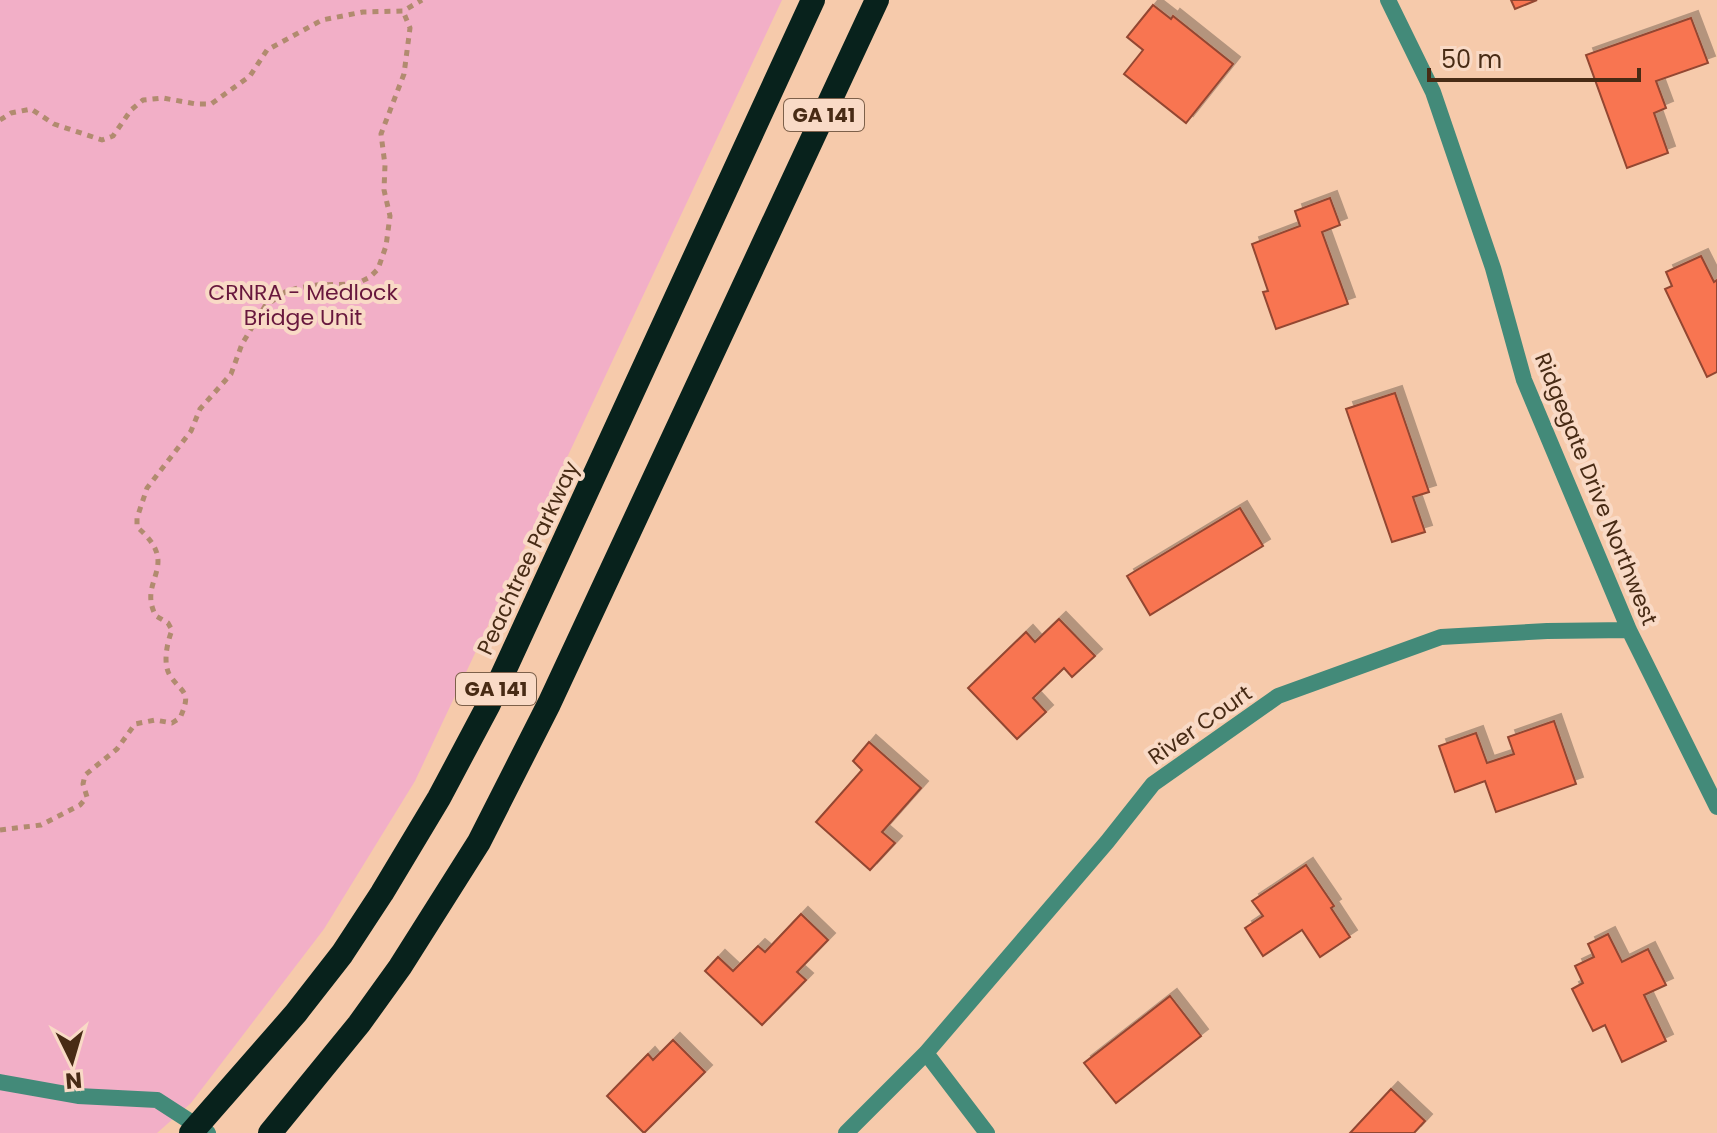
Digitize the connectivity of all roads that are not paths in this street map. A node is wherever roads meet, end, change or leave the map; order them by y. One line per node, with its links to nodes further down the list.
1 (813, 0): 8 (highway, Peachtree Parkway / GA 141)
2 (877, 0): 9 (highway, GA 141)
3 (1388, 0): 4 (street, Ridgegate Drive Northwest)
4 (1629, 630): 5 (street, Ridgegate Drive Northwest); 6 (street, River Court)
5 (1717, 807)
6 (926, 1053): 10 (street, River Court); 11 (street)
7 (0, 1082): 8 (street)
8 (200, 1130)
9 (270, 1133)
10 (846, 1133)
11 (987, 1133)

